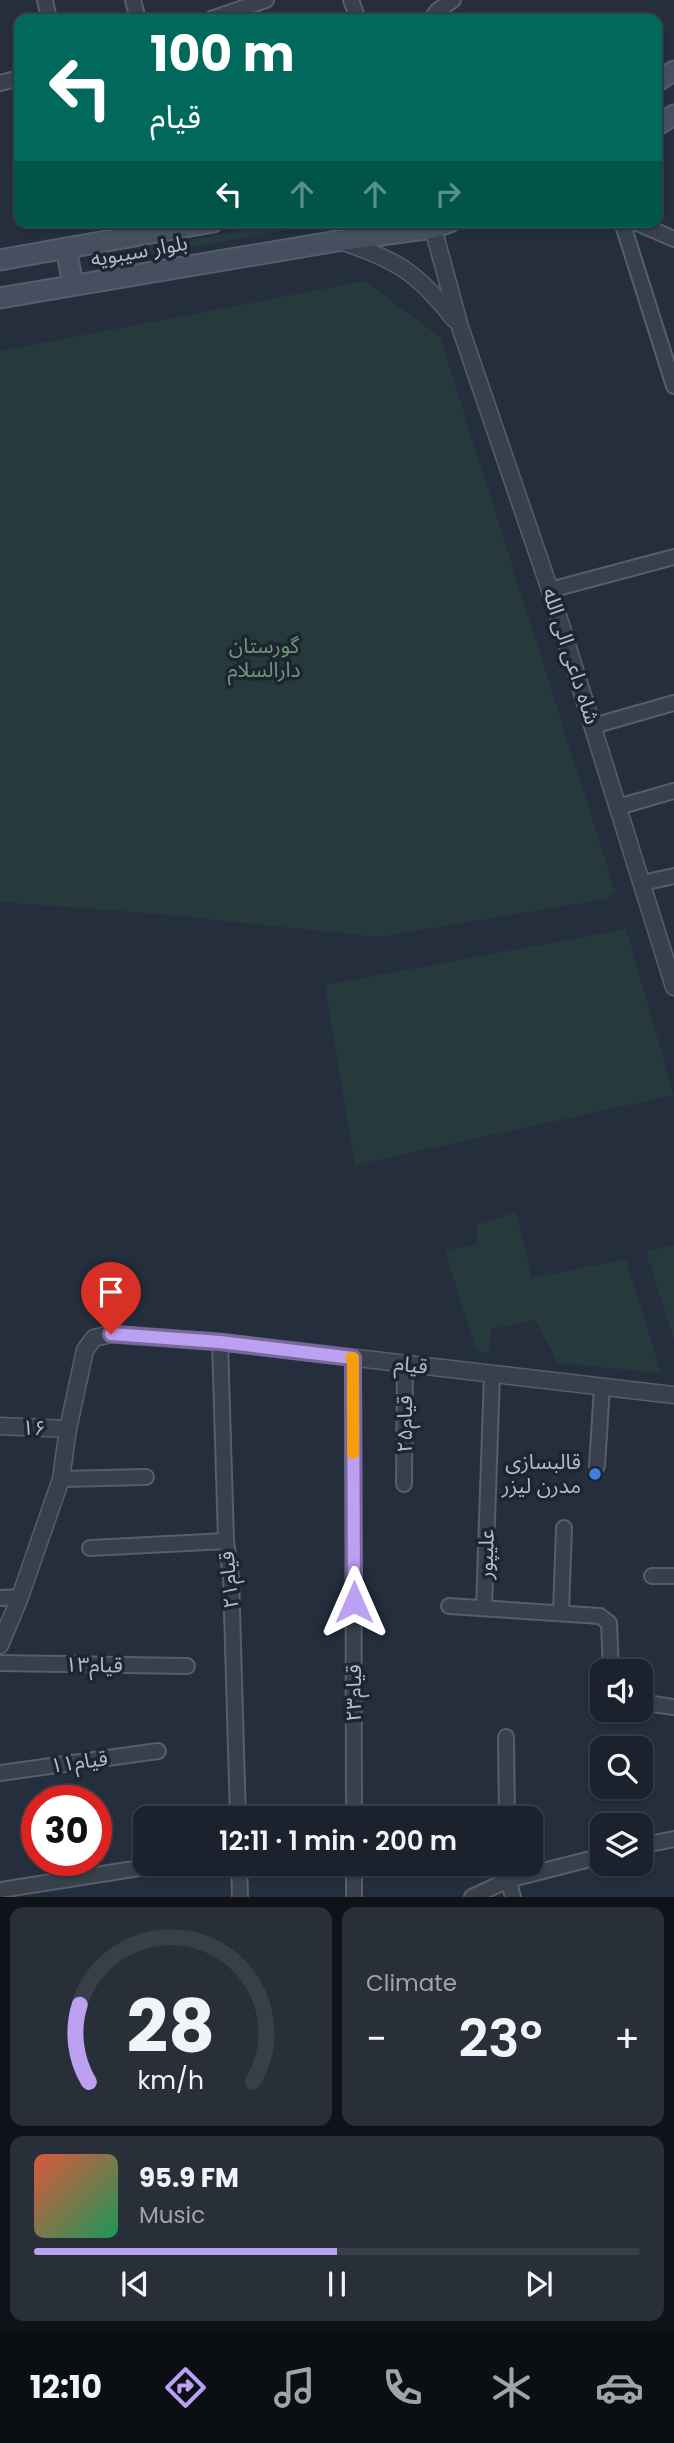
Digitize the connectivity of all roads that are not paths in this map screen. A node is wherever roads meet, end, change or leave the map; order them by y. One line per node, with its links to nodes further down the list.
1 (266, 0): 3 (street)
2 (453, 0): 4 (street)
3 (219, 11)
4 (435, 14)
5 (179, 228): 12 (main road, بلوار سیبویه)
6 (420, 228): 11 (main road, بلوار سیبویه)
7 (442, 228): 16 (street)
8 (624, 228): 17 (street)
9 (649, 228): 10 (street)
10 (674, 239)
11 (337, 240): 14 (main road, بلوار سیبویه); 16 (street)
12 (66, 248): 13 (main road, بلوار سیبویه); 14 (main road)
13 (0, 260)
14 (73, 285): 15 (main road, بلوار سیبویه)
15 (0, 298)
16 (460, 327): 19 (street, شاه داعی الی الله)
17 (674, 386)
18 (674, 557): 19 (street)
19 (550, 590): 21 (street, شاه داعی الی الله)
20 (674, 703): 21 (street)
21 (593, 726): 23 (street, شاه داعی الی الله)
22 (674, 791): 23 (street)
23 (618, 807): 25 (street, شاه داعی الی الله)
24 (674, 876): 25 (street)
25 (642, 883): 26 (street, شاه داعی الی الله)
26 (674, 987)
27 (220, 1342): 28 (street, قیام); 34 (street, قیام); 40 (street, قیام۲۱)
28 (353, 1358): 29 (street, قیام); 59 (street, قیام۲۳)
29 (405, 1364): 30 (street, قیام); 38 (street, قیام۲۵)
30 (492, 1374): 31 (street, قیام); 47 (street, علیپور)
31 (602, 1387): 32 (street, قیام); 35 (street)
32 (674, 1395)
33 (0, 1426): 34 (street, ۱۶)
34 (68, 1429): 37 (street, قیام)
35 (597, 1466)
36 (146, 1477): 37 (street)
37 (61, 1479): 44 (street, قیام)
38 (404, 1484)
39 (564, 1528): 48 (street)
40 (226, 1541): 41 (street); 58 (street, قیام۲۱)
41 (90, 1548)
42 (652, 1576): 43 (street)
43 (674, 1576)
44 (20, 1597): 45 (street); 49 (street, قیام)
45 (0, 1598)
46 (449, 1606): 47 (street)
47 (484, 1608): 48 (street)
48 (561, 1612): 50 (street)
49 (0, 1645)
50 (610, 1659)
51 (0, 1663): 52 (street, قیام۱۳)
52 (187, 1666)
53 (653, 1704): 54 (street)
54 (674, 1707)
55 (506, 1737): 60 (street)
56 (158, 1751): 57 (street, قیام۱۱)
57 (0, 1773)
58 (238, 1806)
59 (354, 1806)
60 (507, 1806)
61 (674, 1839): 62 (street)
62 (653, 1843)
63 (590, 1859): 68 (street)
64 (133, 1869): 69 (street)
65 (239, 1876): 70 (street)
66 (354, 1876): 71 (street)
67 (508, 1876): 68 (street)
68 (508, 1880): 72 (street); 73 (street)
69 (0, 1890)
70 (240, 1897)
71 (354, 1897)
72 (472, 1897)
73 (513, 1897)

